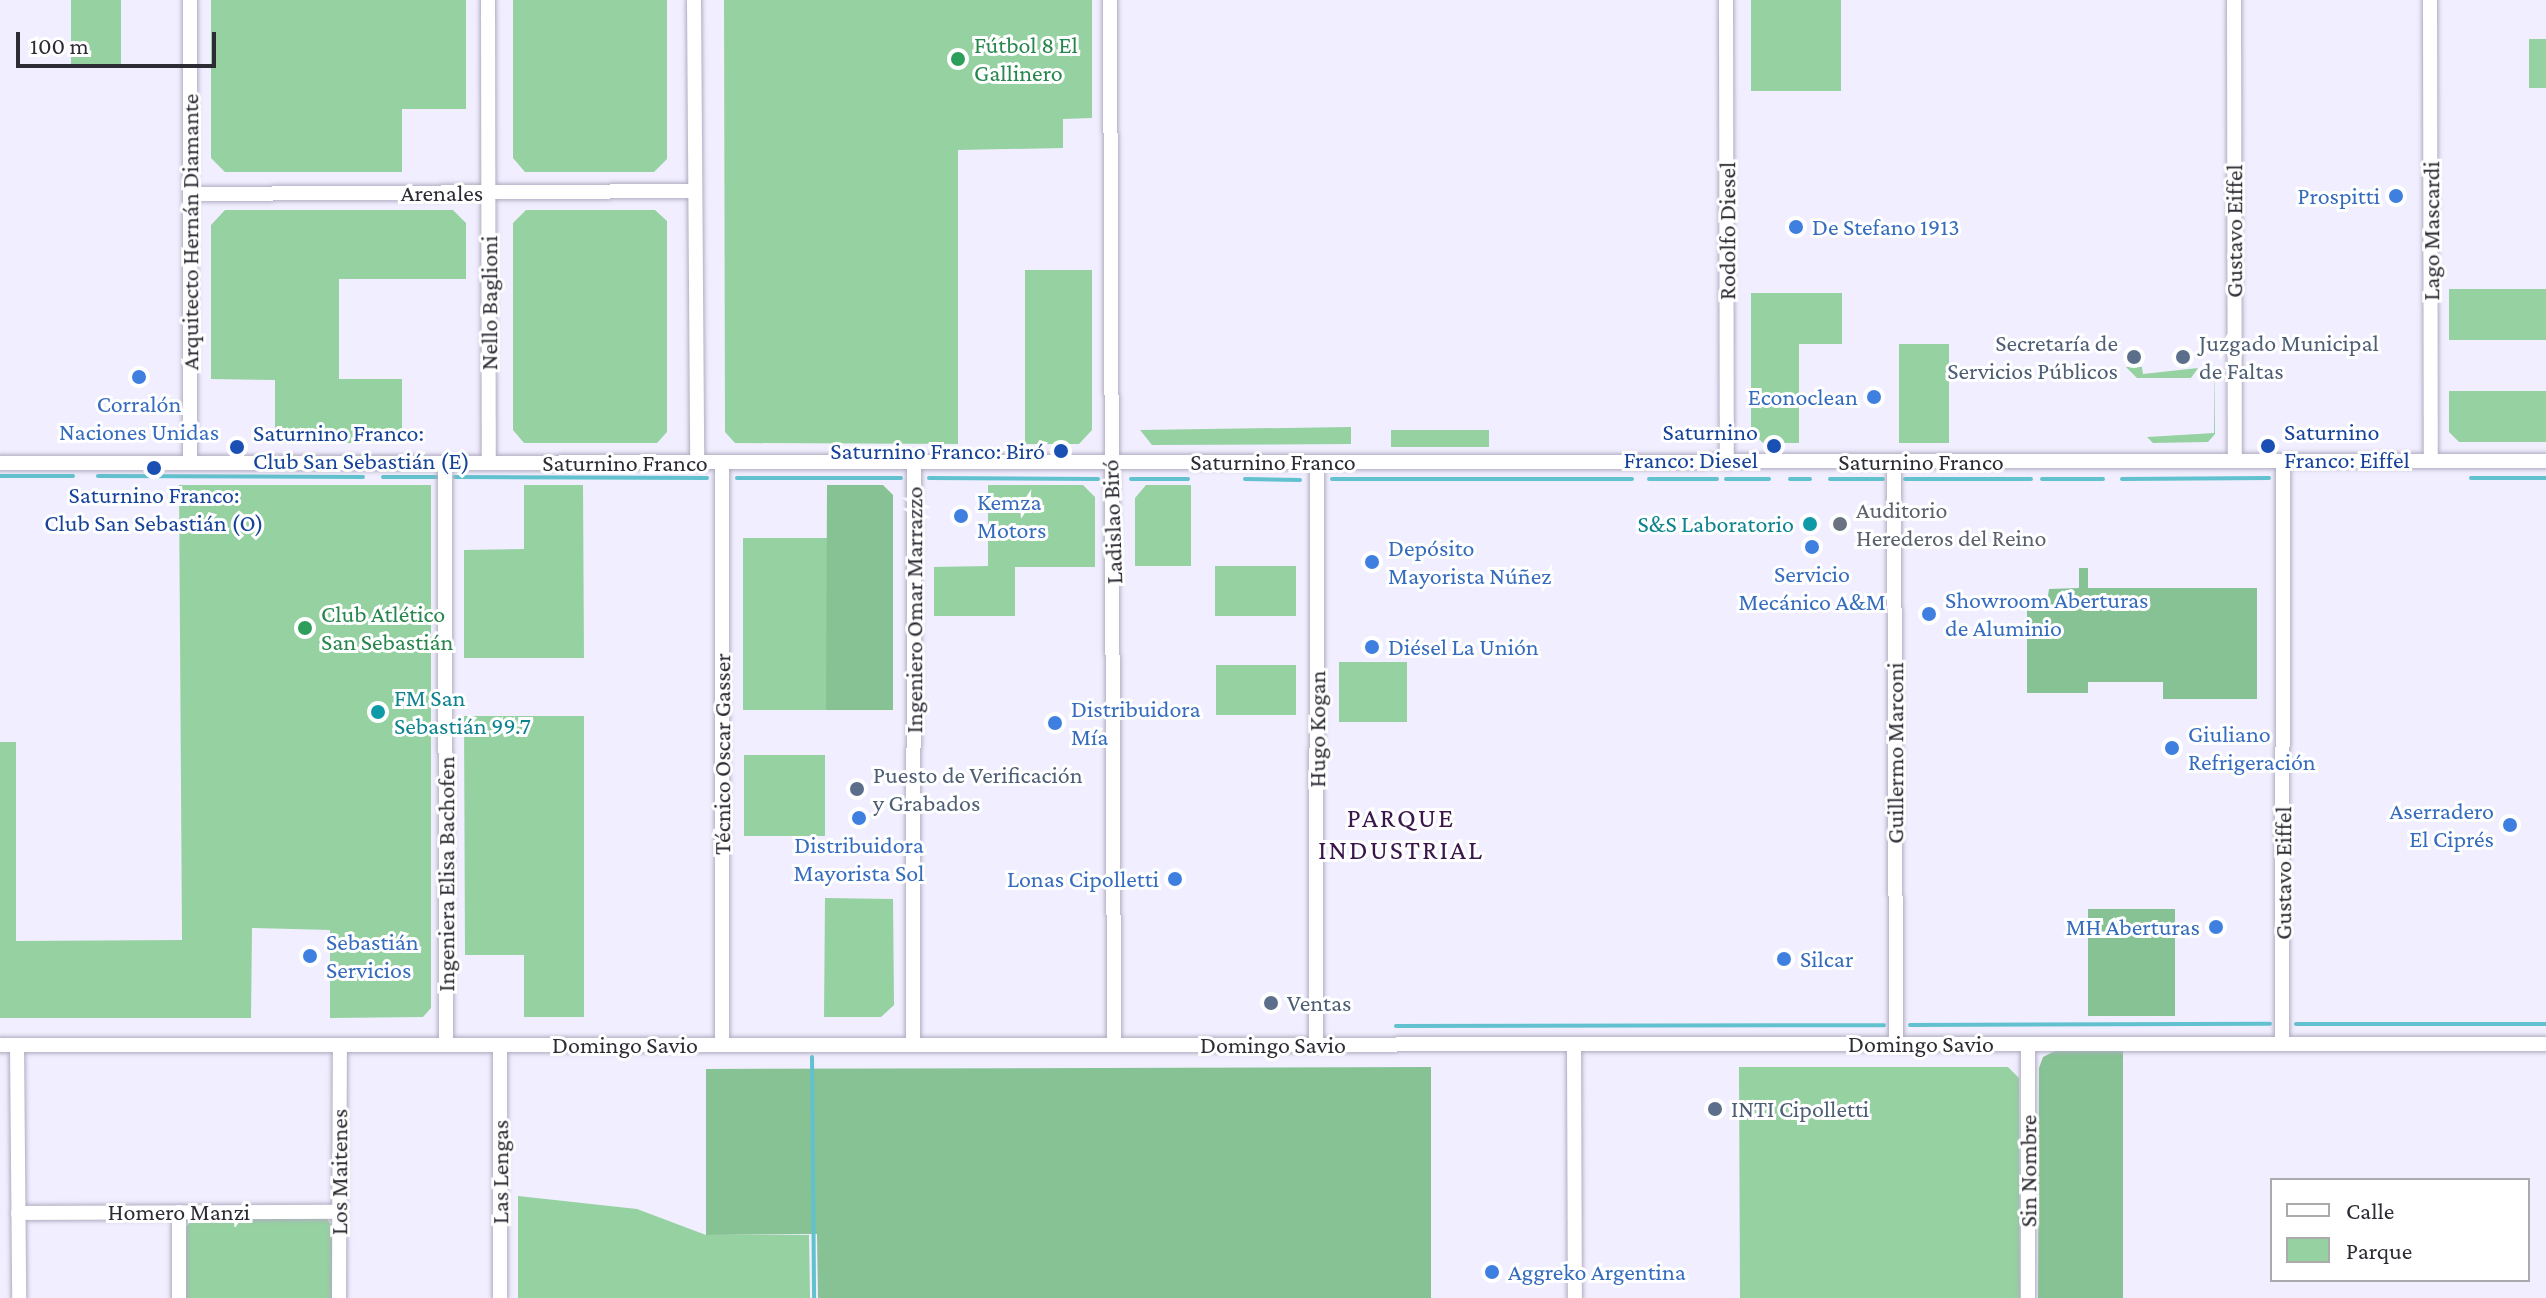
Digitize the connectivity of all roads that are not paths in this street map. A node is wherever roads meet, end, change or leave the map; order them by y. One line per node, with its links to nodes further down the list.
1 (190, 0): 10 (street, Arquitecto Hernán Diamante)
2 (488, 0): 9 (street, Nello Baglioni)
3 (694, 0): 8 (street)
4 (1110, 0): 15 (street, Ladislao Biró)
5 (1726, 0): 17 (street, Rodolfo Diesel)
6 (2234, 0): 11 (street, Gustavo Eiffel)
7 (2430, 0): 13 (street, Lago Mascardi)
8 (695, 191): 9 (street, Arenales); 23 (street)
9 (488, 192): 10 (street, Arenales); 22 (street, Nello Baglioni)
10 (190, 194): 20 (street, Arquitecto Hernán Diamante)
11 (2235, 461): 12 (street, Saturnino Franco); 18 (street, Saturnino Franco)
12 (2283, 461): 13 (street, Saturnino Franco); 28 (street, Gustavo Eiffel)
13 (2431, 461): 14 (street, Saturnino Franco)
14 (2546, 461)
15 (1112, 462): 16 (street, Saturnino Franco); 25 (street, Saturnino Franco); 37 (street, Ladislao Biró)
16 (1317, 462): 17 (street, Saturnino Franco); 38 (street, Hugo Kogan)
17 (1727, 462): 18 (street, Saturnino Franco)
18 (1894, 462): 26 (street, Guillermo Marconi)
19 (0, 463): 20 (street, Saturnino Franco)
20 (190, 463): 21 (street, Saturnino Franco)
21 (445, 463): 22 (street, Saturnino Franco); 33 (street, Ingeniera Elisa Bachofen)
22 (489, 463): 23 (street, Saturnino Franco)
23 (697, 463): 24 (street, Saturnino Franco)
24 (722, 463): 25 (street, Saturnino Franco); 35 (street, Técnico Oscar Gasser)
25 (914, 463): 36 (street, Ingeniero Omar Marrazzo)
26 (1896, 1044): 27 (street, Domingo Savio); 39 (street, Domingo Savio)
27 (2028, 1044): 28 (street, Domingo Savio); 48 (street, Sin Nombre)
28 (2282, 1044): 29 (street, Domingo Savio)
29 (2546, 1044)
30 (0, 1045): 31 (street, Domingo Savio)
31 (17, 1045): 32 (street, Domingo Savio); 42 (street)
32 (340, 1045): 33 (street, Domingo Savio); 41 (street, Los Maitenes)
33 (446, 1045): 34 (street, Domingo Savio)
34 (500, 1045): 35 (street, Domingo Savio); 46 (street, Las Lengas)
35 (722, 1045): 36 (street, Domingo Savio)
36 (913, 1045): 37 (street, Domingo Savio)
37 (1114, 1045): 38 (street, Domingo Savio)
38 (1316, 1045): 39 (street, Domingo Savio)
39 (1574, 1045): 47 (street)
40 (179, 1212): 41 (street, Homero Manzi); 42 (street, Homero Manzi); 44 (street)
41 (339, 1212): 45 (street, Los Maitenes)
42 (18, 1213): 43 (street)
43 (19, 1298)
44 (179, 1298)
45 (339, 1298)
46 (500, 1298)
47 (1575, 1298)
48 (2028, 1298)

